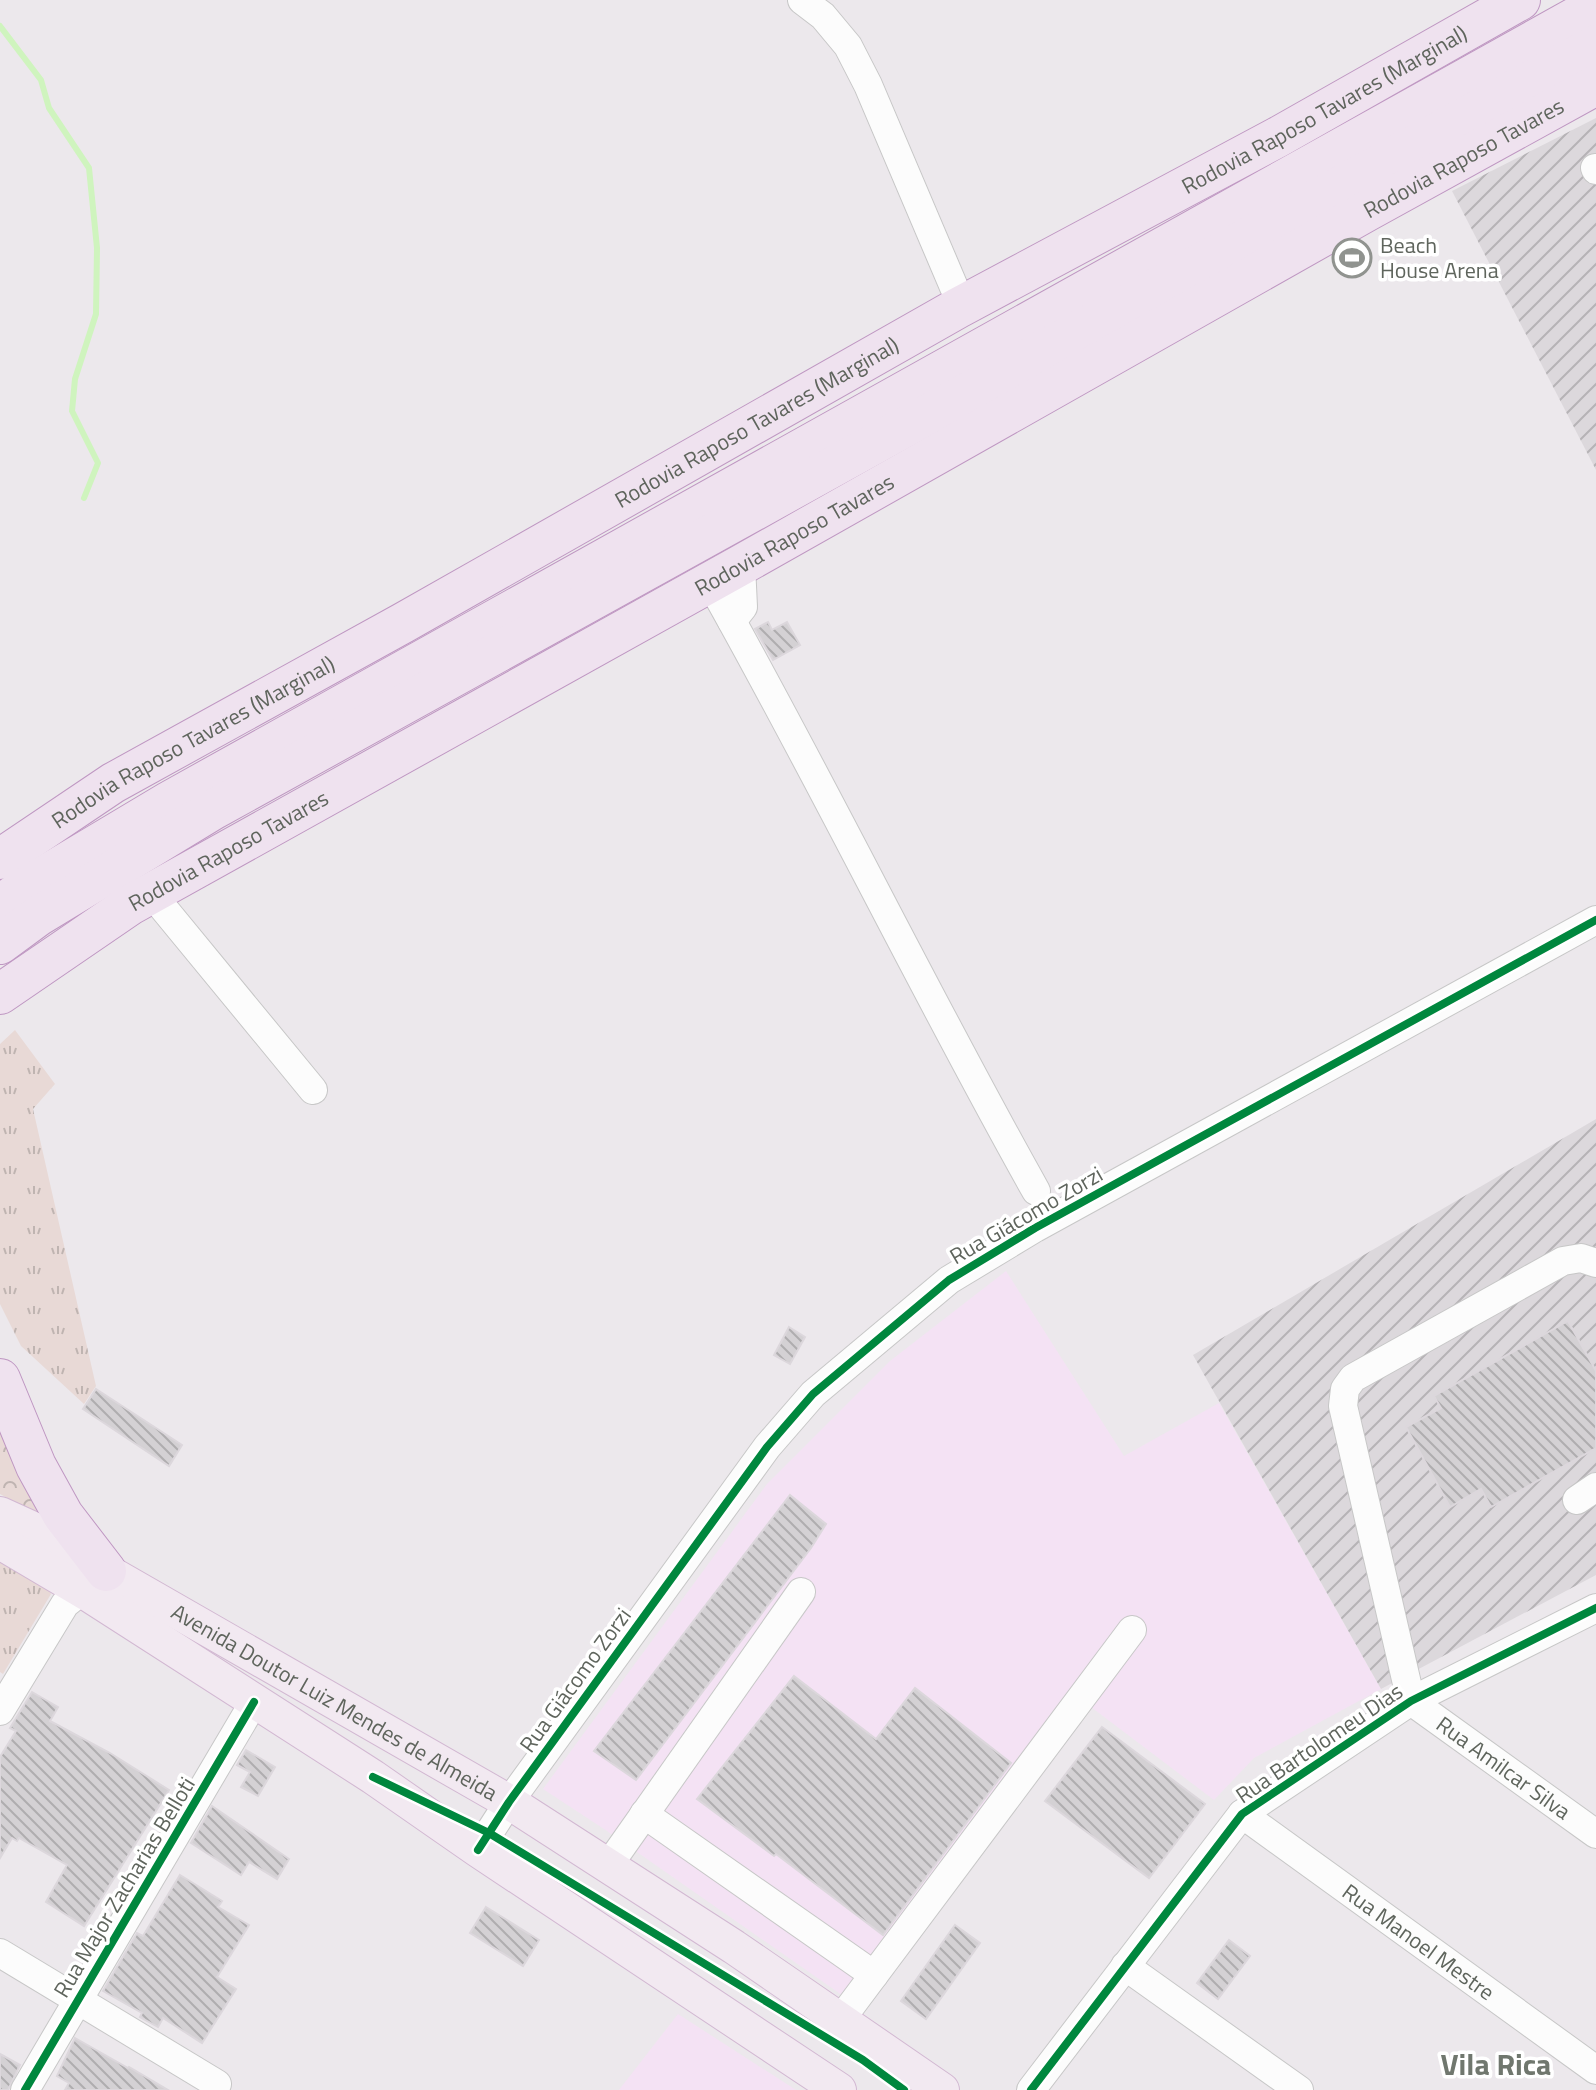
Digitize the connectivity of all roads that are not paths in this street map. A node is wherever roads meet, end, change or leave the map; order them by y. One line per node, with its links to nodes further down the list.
1 (802, 0): 6 (street)
2 (1520, 0): 6 (highway, Rodovia Raposo Tavares (Marginal))
3 (1596, 6): 10 (highway)
4 (1596, 45): 12 (highway, Rodovia Raposo Tavares)
5 (1596, 85): 7 (highway, Rodovia Raposo Tavares)
6 (962, 306): 8 (highway, Rodovia Raposo Tavares (Marginal))
7 (725, 573): 9 (highway, Rodovia Raposo Tavares); 16 (street)
8 (0, 859)
9 (141, 899): 13 (highway, Rodovia Raposo Tavares); 14 (highway); 15 (street)
10 (0, 905)
11 (1596, 920): 29 (street, Rua Giácomo Zorzi)
12 (0, 944)
13 (0, 994)
14 (0, 1017)
15 (313, 1090)
16 (1036, 1191)
17 (1596, 1263): 26 (street)
18 (0, 1379): 21 (highway)
19 (0, 1514): 21 (main road, Avenida Doutor Luiz Mendes de Almeida)
20 (0, 1542): 21 (main road, Avenida Doutor Luiz Mendes de Almeida)
21 (97, 1583): 25 (main road, Avenida Doutor Luiz Mendes de Almeida); 27 (main road, Avenida Doutor Luiz Mendes de Almeida); 28 (street)
22 (801, 1592): 30 (street)
23 (1596, 1608): 26 (street, Rua Bartolomeu Dias)
24 (1132, 1630): 37 (street)
25 (292, 1680): 27 (main road); 29 (main road, Avenida Doutor Luiz Mendes de Almeida)
26 (1411, 1701): 31 (street, Rua Bartolomeu Dias); 32 (street, Rua Amilcar Silva)
27 (254, 1702): 33 (main road, Avenida Doutor Luiz Mendes de Almeida); 38 (street, Rua Major Zacharias Belloti)
28 (0, 1711)
29 (509, 1802): 33 (street, Rua Giácomo Zorzi); 34 (main road, Avenida Doutor Luiz Mendes de Almeida)
30 (644, 1814): 34 (street); 37 (street)
31 (1242, 1814): 36 (street, Rua Bartolomeu Dias); 40 (street, Rua Manoel Mestre)
32 (1596, 1834)
33 (478, 1850): 43 (main road, Avenida Doutor Luiz Mendes de Almeida)
34 (608, 1866): 39 (main road, Avenida Doutor Luiz Mendes de Almeida)
35 (0, 1953): 38 (street)
36 (1125, 1966): 45 (street, Rua Bartolomeu Dias); 46 (street)
37 (874, 1975): 39 (street)
38 (78, 2000): 41 (street); 42 (street, Rua Major Zacharias Belloti)
39 (841, 2019): 44 (main road, Avenida Doutor Luiz Mendes de Almeida)
40 (1596, 2070)
41 (217, 2084)
42 (25, 2090)
43 (839, 2090)
44 (942, 2090)
45 (1031, 2090)
46 (1299, 2090)

